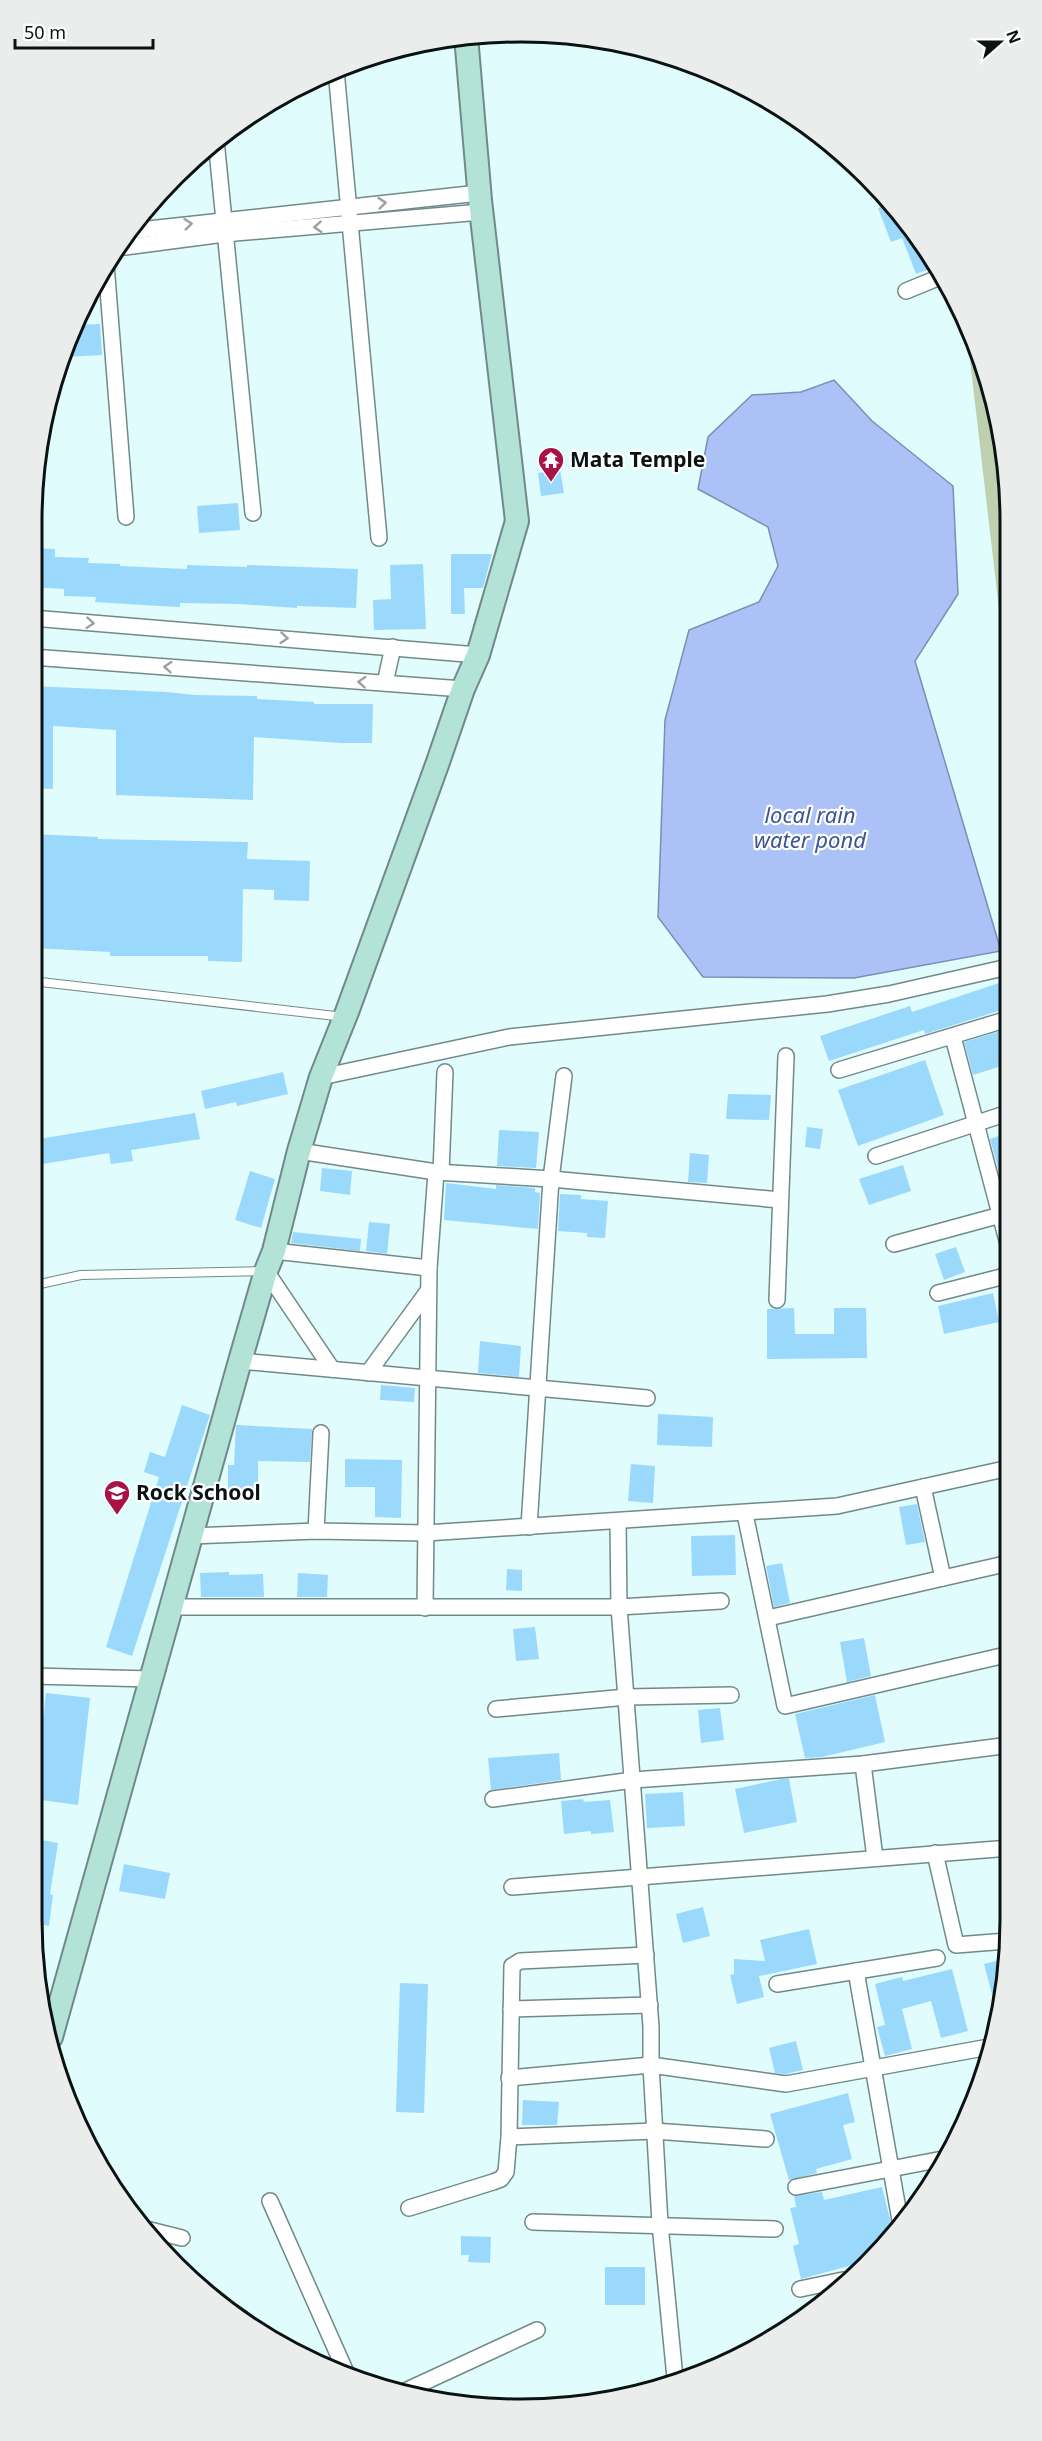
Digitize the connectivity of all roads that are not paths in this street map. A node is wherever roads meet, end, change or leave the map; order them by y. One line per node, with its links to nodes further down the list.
1 (467, 45): 4 (street)
2 (337, 79): 5 (street)
3 (217, 151): 7 (street)
4 (480, 202): 5 (street, one-way to 4); 6 (street); 18 (street)
5 (349, 207): 6 (street); 7 (street)
6 (351, 225): 7 (street, one-way to 7); 15 (street)
7 (224, 227): 8 (street, one-way to 7); 9 (street); 13 (street)
8 (140, 231)
9 (130, 245)
10 (107, 279): 14 (street)
11 (934, 279): 12 (street)
12 (906, 291)
13 (253, 513)
14 (126, 517)
15 (379, 538)
16 (42, 619): 17 (street, one-way to 17)
17 (393, 647): 18 (street); 20 (street)
18 (478, 654): 21 (street)
19 (42, 658): 20 (street, one-way to 19)
20 (385, 683): 21 (street)
21 (463, 689): 24 (street)
22 (1000, 969): 31 (street)
23 (42, 982): 24 (lane)
24 (345, 1017): 31 (street)
25 (1000, 1022): 26 (street)
26 (953, 1037): 28 (street); 33 (street)
27 (786, 1056): 38 (street)
28 (839, 1070)
29 (445, 1072): 36 (street)
30 (564, 1076): 37 (street)
31 (321, 1077): 34 (street)
32 (1000, 1116): 33 (street)
33 (976, 1123): 35 (street); 39 (street)
34 (299, 1151): 36 (street); 42 (street)
35 (876, 1156)
36 (439, 1172): 37 (street); 43 (street)
37 (551, 1179): 38 (street); 53 (street)
38 (780, 1200): 48 (street)
39 (1000, 1201)
40 (1000, 1215): 41 (street)
41 (894, 1245)
42 (270, 1261): 43 (street); 45 (lane); 49 (street); 50 (street)
43 (429, 1268): 46 (street)
44 (1000, 1277): 47 (street)
45 (42, 1284)
46 (428, 1291): 51 (street); 52 (street)
47 (938, 1293)
48 (777, 1300)
49 (240, 1361): 50 (street); 63 (street)
50 (332, 1369): 51 (street)
51 (368, 1372): 52 (street)
52 (427, 1378): 53 (street); 62 (street)
53 (538, 1389): 54 (street); 60 (street)
54 (647, 1398)
55 (321, 1433): 61 (street)
56 (1000, 1470): 57 (street)
57 (923, 1487): 58 (street); 65 (street)
58 (745, 1514): 59 (street); 70 (street)
59 (618, 1522): 60 (street); 68 (street)
60 (529, 1527): 62 (street)
61 (316, 1531): 62 (street); 63 (street)
62 (426, 1533): 69 (street)
63 (191, 1536): 67 (street)
64 (1000, 1565): 65 (street)
65 (943, 1578): 70 (street)
66 (721, 1601): 68 (street)
67 (173, 1607): 69 (street); 73 (street)
68 (619, 1607): 69 (street); 75 (street)
69 (425, 1608)
70 (768, 1617): 71 (street)
71 (1000, 1656)
72 (42, 1676): 73 (street)
73 (152, 1679): 93 (street)
74 (731, 1695): 75 (street)
75 (627, 1697): 76 (street); 79 (street)
76 (496, 1709)
77 (1000, 1746): 78 (street)
78 (863, 1764): 79 (street); 83 (street)
79 (633, 1780): 80 (street); 84 (street)
80 (493, 1800)
81 (1000, 1849): 82 (street)
82 (935, 1853): 83 (street); 86 (street)
83 (875, 1858): 84 (street)
84 (640, 1877): 85 (street); 87 (street)
85 (512, 1887)
86 (999, 1942)
87 (646, 1955): 91 (street); 92 (street)
88 (937, 1958): 89 (street)
89 (856, 1971): 90 (street); 96 (street)
90 (777, 1984)
91 (650, 2006): 92 (street); 95 (street)
92 (512, 2009): 97 (street)
93 (54, 2026)
94 (983, 2048): 96 (street)
95 (651, 2065): 96 (street); 97 (street); 98 (street)
96 (873, 2069): 102 (street)
97 (509, 2078): 99 (street)
98 (654, 2131): 99 (street); 100 (street); 108 (street)
99 (509, 2137): 105 (street)
100 (766, 2139)
101 (936, 2160): 102 (street)
102 (891, 2169): 103 (street); 106 (street)
103 (796, 2187)
104 (270, 2201): 115 (street)
105 (410, 2208)
106 (899, 2214)
107 (533, 2222): 108 (street)
108 (660, 2224): 109 (street); 116 (street)
109 (775, 2229)
110 (158, 2232): 111 (street)
111 (182, 2238)
112 (835, 2282): 113 (street)
113 (800, 2289)
114 (537, 2330): 117 (street)
115 (343, 2365)
116 (675, 2374)
117 (414, 2387)

